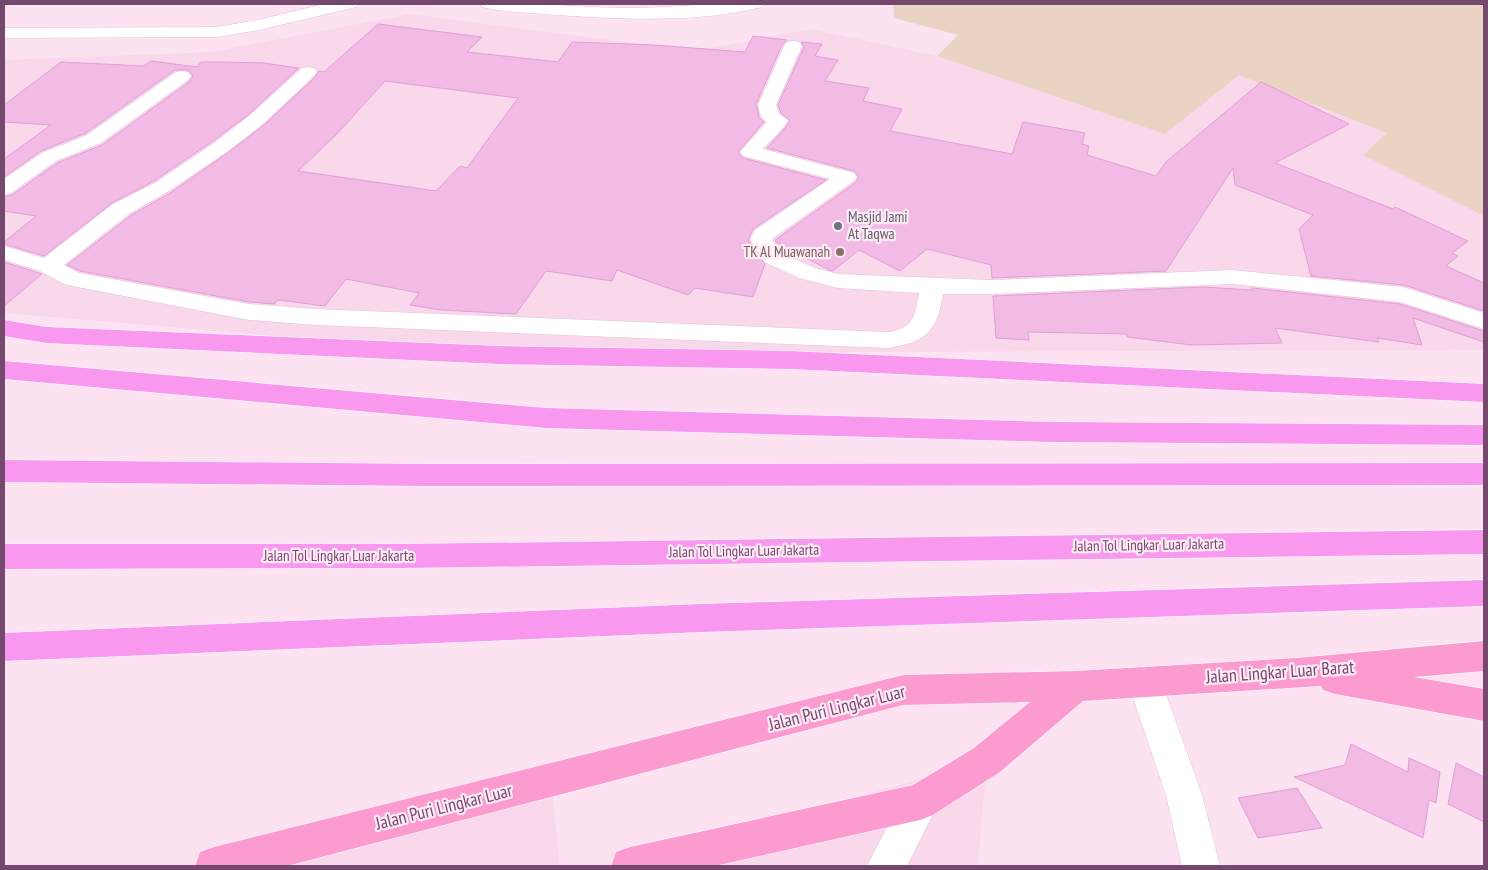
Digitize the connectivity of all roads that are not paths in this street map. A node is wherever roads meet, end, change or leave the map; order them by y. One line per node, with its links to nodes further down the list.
1 (350, 4): 4 (street)
2 (488, 4): 3 (street)
3 (756, 4)
4 (4, 34)
5 (792, 46): 11 (street)
6 (308, 72): 10 (street)
7 (182, 76): 8 (street)
8 (4, 189)
9 (4, 253): 10 (street)
10 (48, 266): 11 (street)
11 (932, 286): 12 (street)
12 (1484, 321)
13 (4, 328): 15 (highway)
14 (4, 370): 16 (highway)
15 (1484, 393)
16 (1484, 435)
17 (4, 471): 18 (highway)
18 (1484, 474)
19 (1484, 542): 20 (highway, Jalan Tol Lingkar Luar Jakarta)
20 (4, 557)
21 (1484, 593): 22 (highway)
22 (4, 646)
23 (1484, 656): 24 (main road, Jalan Lingkar Luar Barat)
24 (1296, 673): 25 (main road, Jalan Lingkar Luar Barat); 27 (main road)
25 (1144, 680): 26 (main road, Jalan Lingkar Luar Barat); 32 (street)
26 (1076, 686): 28 (main road); 29 (main road, Jalan Puri Lingkar Luar)
27 (1484, 705)
28 (920, 802): 30 (main road); 31 (street)
29 (214, 866)
30 (630, 866)
31 (886, 866)
32 (1201, 866)

